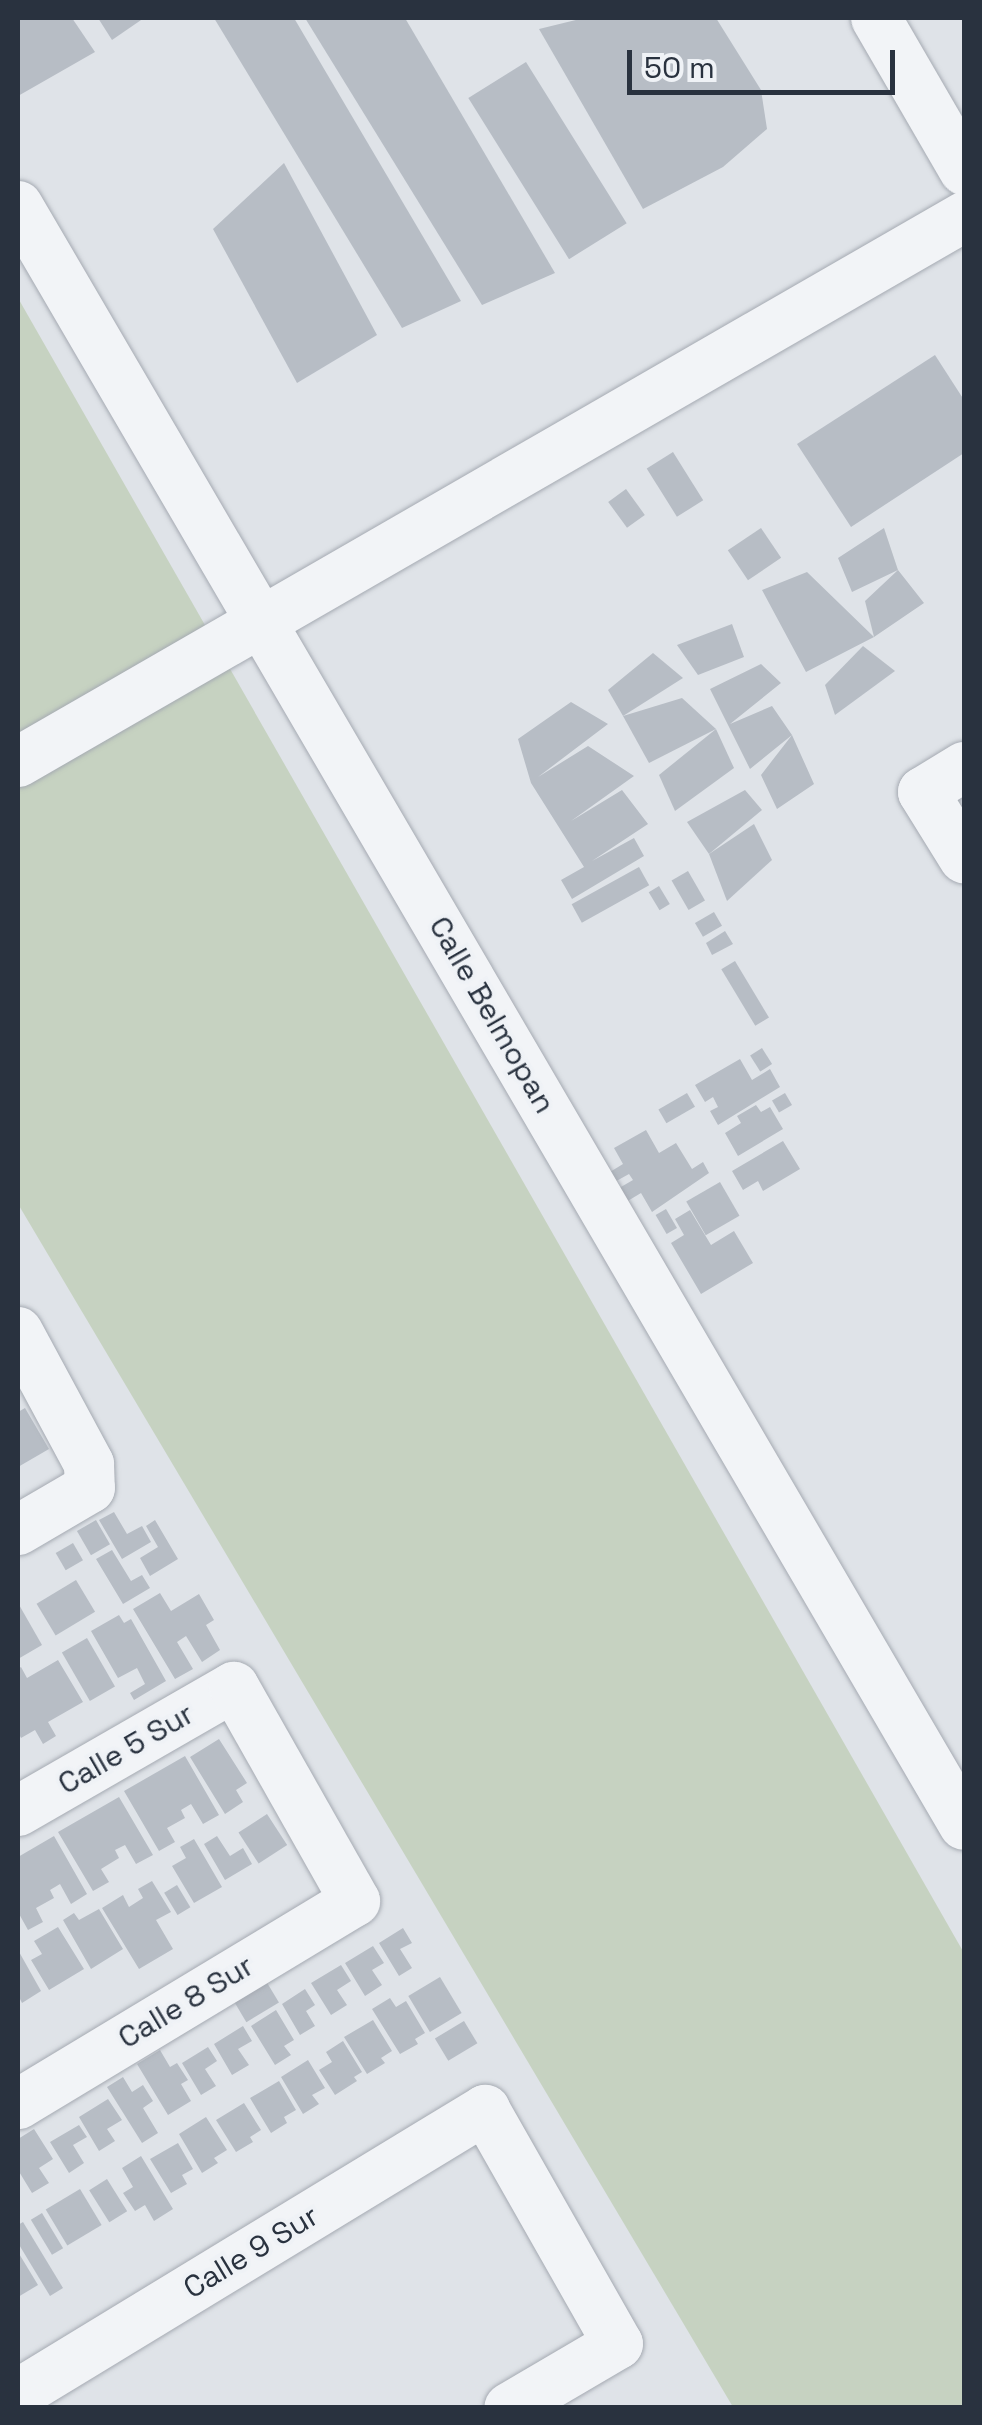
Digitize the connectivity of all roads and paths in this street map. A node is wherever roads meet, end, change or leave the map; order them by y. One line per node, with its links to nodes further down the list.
1 (876, 18): 2 (street)
2 (964, 170)
3 (18, 206): 5 (street, Calle Belmopan)
4 (964, 217): 5 (street)
5 (264, 624): 6 (street); 12 (street, Calle Belmopan)
6 (18, 762)
7 (964, 767): 8 (street)
8 (964, 858)
9 (18, 1332): 10 (street)
10 (18, 1530)
11 (18, 1811): 13 (street, Calle 5 Sur)
12 (964, 1825)
13 (355, 1901): 14 (street, Calle 8 Sur)
14 (18, 2104)
15 (18, 2394): 16 (street, Calle 9 Sur)
16 (508, 2408)

